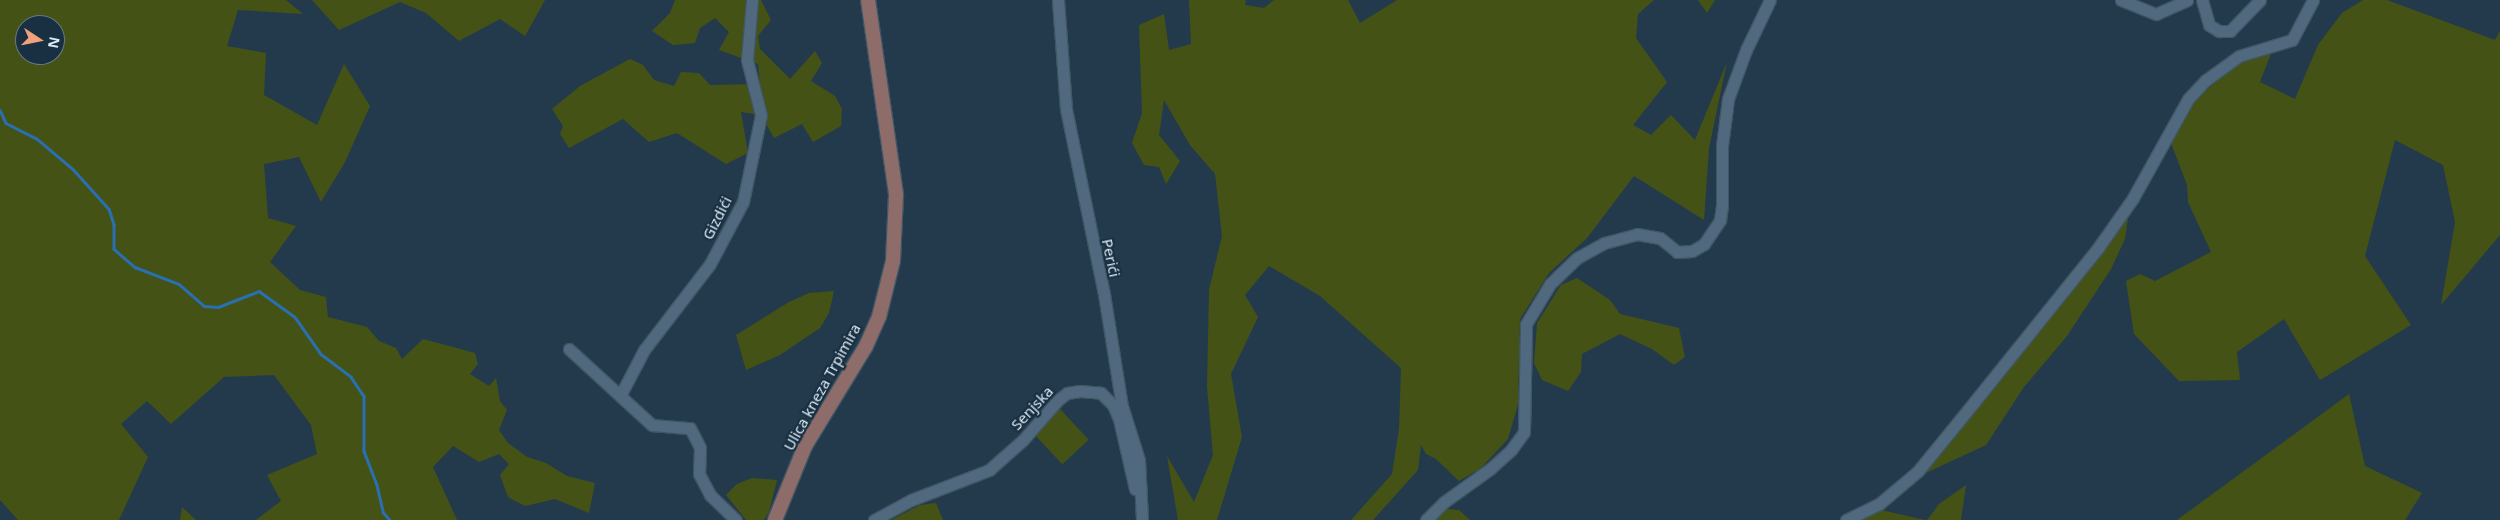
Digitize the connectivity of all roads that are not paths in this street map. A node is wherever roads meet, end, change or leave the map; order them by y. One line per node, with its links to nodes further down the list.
1 (752, 0): 11 (street, Gizdići)
2 (868, 0): 14 (main road, Ulica kneza Trpimira)
3 (1058, 0): 12 (street, Perići)
4 (1770, 0): 16 (street)
5 (2121, 0): 6 (street)
6 (2187, 0)
7 (2202, 0): 8 (street)
8 (2260, 0)
9 (2313, 0): 17 (street)
10 (570, 349): 11 (street)
11 (621, 394): 13 (street)
12 (1142, 518): 15 (street, Senjska)
13 (736, 520)
14 (775, 520)
15 (874, 520)
16 (1426, 520)
17 (1846, 520)

